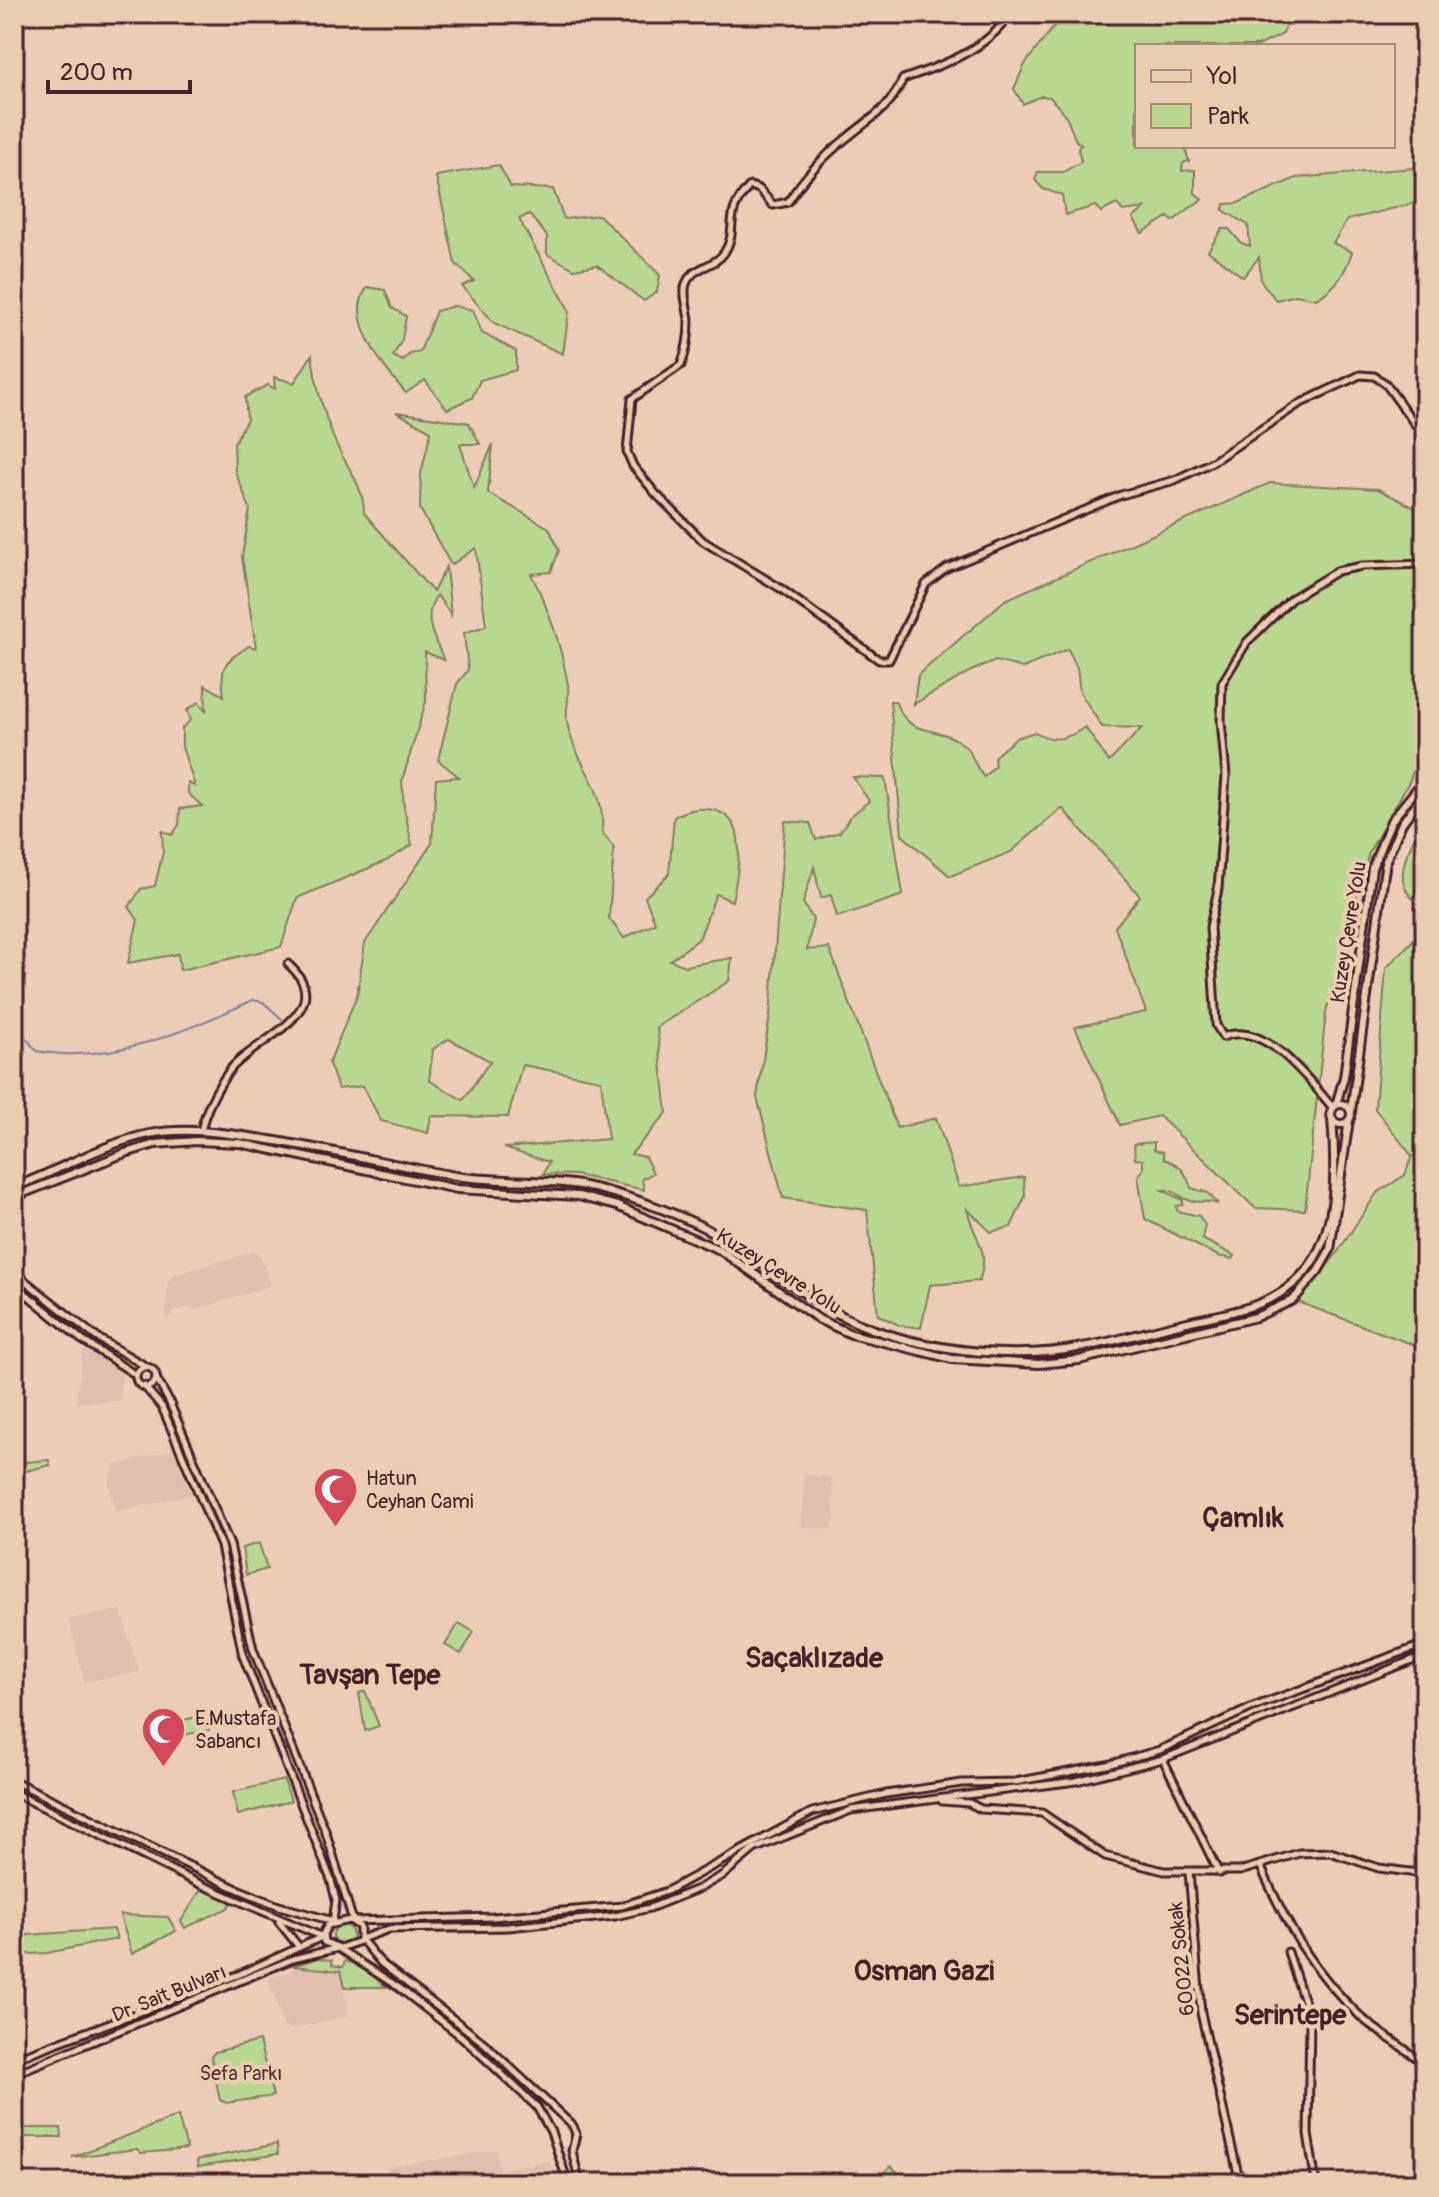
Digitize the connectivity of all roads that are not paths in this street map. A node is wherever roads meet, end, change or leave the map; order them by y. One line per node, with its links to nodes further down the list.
1 (1010, 14): 2 (street)
2 (1425, 438)
3 (1425, 564): 7 (street)
4 (1425, 779): 7 (main road, Kuzey Çevre Yolu)
5 (1425, 792): 8 (main road, Kuzey Çevre Yolu)
6 (288, 964): 11 (street)
7 (1334, 1106): 8 (main road); 9 (main road)
8 (1351, 1111): 10 (main road)
9 (1332, 1119): 10 (main road); 11 (main road, Kuzey Çevre Yolu)
10 (1349, 1120): 13 (main road, Kuzey Çevre Yolu)
11 (201, 1132): 12 (main road, Kuzey Çevre Yolu)
12 (14, 1187)
13 (14, 1197)
14 (14, 1272): 16 (street)
15 (14, 1284): 17 (street)
16 (147, 1367): 17 (street); 18 (street)
17 (136, 1375): 19 (street)
18 (156, 1378): 19 (street); 36 (street)
19 (144, 1386): 35 (street)
20 (1425, 1644): 22 (street)
21 (1425, 1655): 24 (street)
22 (1259, 1705): 23 (street); 24 (street)
23 (1246, 1710): 25 (street); 36 (street)
24 (1263, 1718): 25 (street)
25 (1251, 1722): 26 (street)
26 (1163, 1759): 29 (street); 32 (street)
27 (14, 1781): 35 (street)
28 (14, 1793): 34 (street)
29 (932, 1800): 31 (street); 38 (street)
30 (1260, 1865): 32 (street); 33 (street); 43 (street)
31 (1189, 1872): 32 (street); 47 (street, 60022 Sokak)
32 (1219, 1873)
33 (1425, 1874)
34 (276, 1919): 37 (street); 39 (street)
35 (333, 1921): 36 (street); 37 (street)
36 (353, 1921): 38 (street)
37 (323, 1937): 39 (street, Dr. Sait Bulvarı); 40 (street)
38 (361, 1939): 40 (street); 46 (street)
39 (299, 1947): 42 (street, Dr. Sait Bulvarı)
40 (338, 1948): 44 (street, Dr. Sait Bulvarı); 45 (street)
41 (1288, 1952): 48 (street)
42 (14, 2059)
43 (1425, 2065)
44 (14, 2074)
45 (568, 2183)
46 (580, 2183)
47 (1240, 2183)
48 (1316, 2183)

